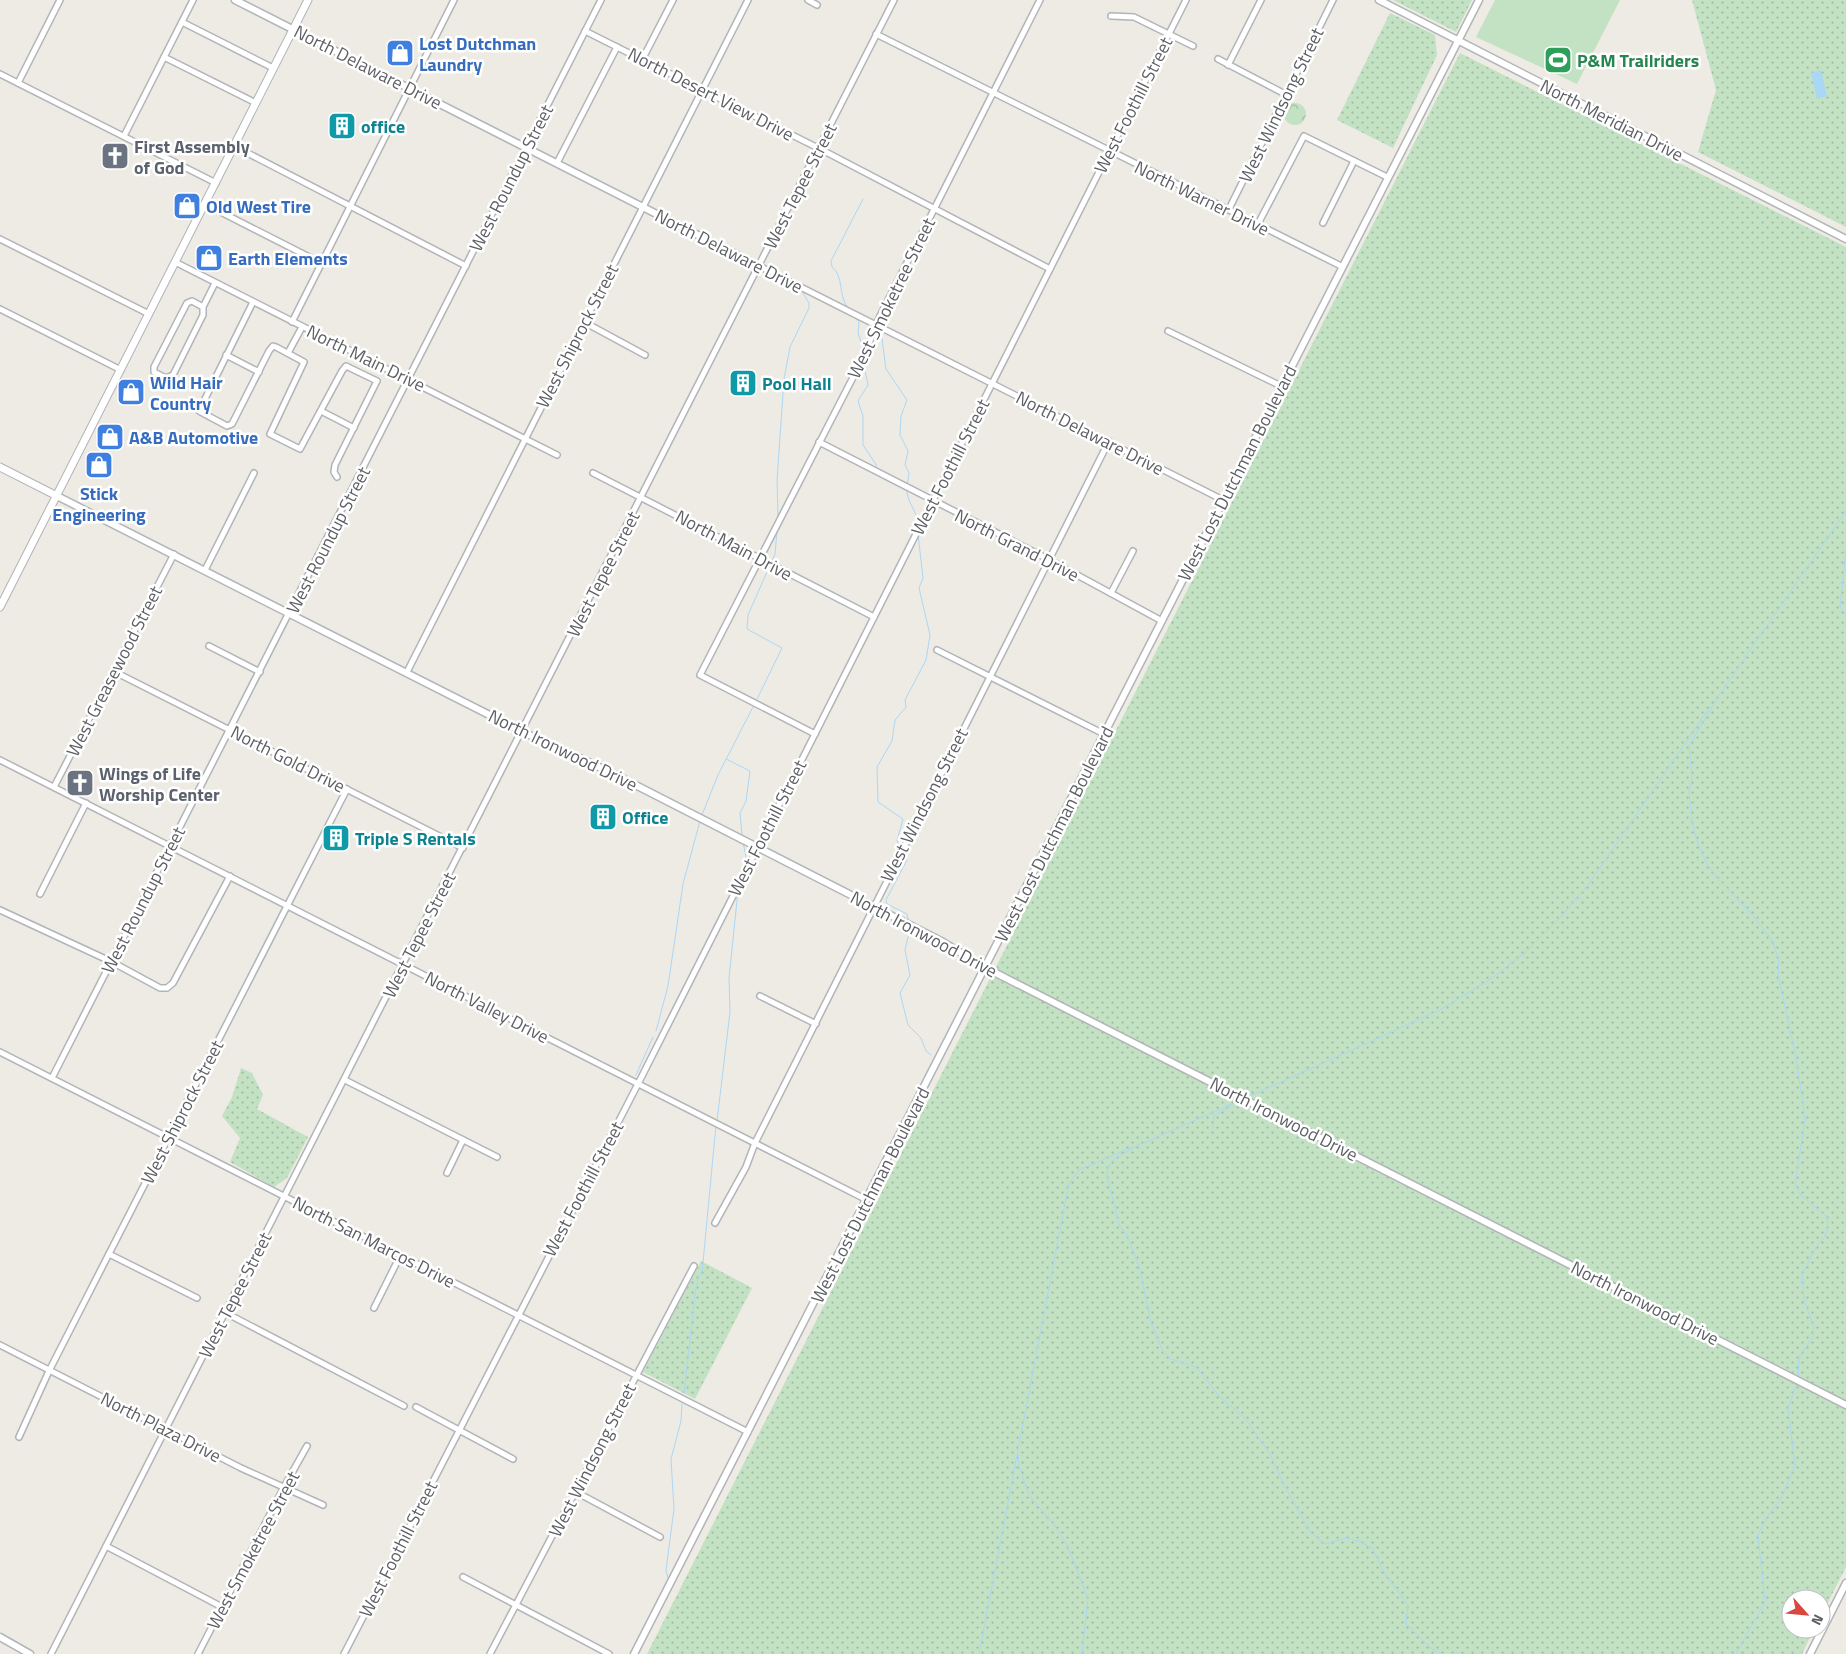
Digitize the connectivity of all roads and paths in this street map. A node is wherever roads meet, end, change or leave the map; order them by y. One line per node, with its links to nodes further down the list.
1 (60, 0): 34 (street)
2 (193, 0): 20 (street)
3 (235, 0): 17 (street, North Delaware Drive)
4 (308, 0): 21 (main road)
5 (454, 0): 35 (street)
6 (601, 0): 22 (street, West Roundup Street)
7 (673, 0): 30 (street)
8 (748, 0): 36 (street, West Shiprock Street)
9 (808, 0): 18 (street)
10 (894, 0): 23 (street, West Tepee Street)
11 (1040, 0): 37 (street, West Smoketree Street)
12 (1186, 0): 24 (street, West Foothill Street)
13 (1261, 0): 31 (street)
14 (1333, 0): 38 (street, West Windsong Street)
15 (1379, 0): 25 (street, North Meridian Drive)
16 (1479, 0): 25 (street, West Lost Dutchman Boulevard)
17 (248, 3): 21 (street, North Delaware Drive)
18 (817, 5)
19 (1111, 16): 24 (street)
20 (182, 22): 28 (street); 32 (street)
21 (293, 29): 32 (main road); 35 (street, North Delaware Drive)
22 (585, 31): 27 (street, North Desert View Drive); 42 (street, West Roundup Street)
23 (876, 34): 37 (street, North Warner Drive); 43 (street, West Tepee Street)
24 (1169, 35): 26 (street); 44 (street, West Foothill Street)
25 (1458, 41): 47 (street, West Lost Dutchman Boulevard); 57 (street, North Meridian Drive)
26 (1193, 46)
27 (617, 47): 30 (street, North Desert View Drive); 46 (street)
28 (164, 57): 39 (street); 40 (street)
29 (1218, 59): 31 (street)
30 (642, 60): 36 (street, North Desert View Drive)
31 (1228, 65): 38 (street)
32 (273, 68): 39 (main road)
33 (0, 74): 34 (street)
34 (18, 83): 40 (street)
35 (410, 88): 42 (street, North Delaware Drive); 50 (street)
36 (702, 90): 43 (street, North Desert View Drive); 51 (street, West Shiprock Street)
37 (993, 94): 44 (street, North Warner Drive); 52 (street, West Smoketree Street)
38 (1285, 94): 53 (street, West Windsong Street)
39 (256, 103): 41 (main road)
40 (124, 136): 48 (street)
41 (234, 146): 48 (main road); 50 (street)
42 (526, 148): 46 (street, North Delaware Drive); 60 (street, West Roundup Street)
43 (819, 148): 52 (street, North Desert View Drive); 61 (street, West Tepee Street)
44 (1109, 152): 53 (street, North Warner Drive); 63 (street, West Foothill Street)
45 (1354, 160): 47 (street); 54 (street); 55 (street)
46 (557, 163): 51 (street, North Delaware Drive)
47 (1387, 177): 62 (street, West Lost Dutchman Boulevard)
48 (216, 183): 49 (main road)
49 (205, 204): 58 (main road); 59 (street)
50 (351, 206): 59 (street); 60 (street)
51 (642, 207): 61 (street, North Delaware Drive); 70 (street, West Shiprock Street)
52 (935, 208): 63 (street, North Desert View Drive); 71 (street, West Smoketree Street)
53 (1229, 209): 55 (street, North Warner Drive)
54 (1323, 223)
55 (1258, 224): 62 (street, North Warner Drive)
56 (0, 239): 68 (street)
57 (1846, 239)
58 (175, 262): 64 (street, North Main Drive); 68 (main road)
59 (321, 264): 69 (street)
60 (466, 266): 79 (street, West Roundup Street)
61 (759, 266): 71 (street, North Delaware Drive); 93 (street, West Tepee Street)
62 (1341, 266): 81 (street, West Lost Dutchman Boulevard)
63 (1050, 269): 80 (street, West Foothill Street)
64 (215, 283): 65 (street, North Main Drive); 66 (street)
65 (253, 302): 69 (street, North Main Drive); 75 (street)
66 (203, 307): 66 (street)
67 (0, 309): 77 (street)
68 (148, 314): 77 (main road)
69 (292, 322): 72 (street, North Main Drive)
70 (584, 322): 76 (street); 84 (street, West Shiprock Street)
71 (876, 326): 80 (street, North Delaware Drive); 85 (street, West Smoketree Street)
72 (302, 327): 74 (street); 79 (street, North Main Drive)
73 (1168, 331): 81 (street)
74 (288, 353): 78 (street); 82 (street)
75 (226, 355): 78 (street); 78 (street)
76 (645, 355)
77 (121, 370): 92 (main road)
78 (259, 372)
79 (409, 380): 84 (street, North Main Drive); 103 (street, West Roundup Street)
80 (992, 384): 86 (street, North Delaware Drive); 95 (street, West Foothill Street)
81 (1281, 386): 94 (street, West Lost Dutchman Boulevard)
82 (321, 412): 83 (street); 83 (street)
83 (354, 428): 91 (street)
84 (525, 439): 87 (street, North Main Drive); 110 (street, West Shiprock Street)
85 (819, 442): 95 (street, North Grand Drive); 98 (street, West Smoketree Street)
86 (1109, 442): 94 (street, North Delaware Drive); 99 (street, West Windsong Street)
87 (557, 455)
88 (0, 467): 92 (main road, North Ironwood Drive)
89 (254, 473): 100 (street)
90 (593, 474): 93 (street, North Main Drive)
91 (337, 477)
92 (57, 496): 97 (street, North Ironwood Drive); 102 (main road)
93 (642, 497): 98 (street, North Main Drive); 113 (street, West Tepee Street)
94 (1222, 500): 105 (street, West Lost Dutchman Boulevard)
95 (932, 502): 99 (street, North Grand Drive); 104 (street, West Foothill Street)
96 (1132, 551): 101 (street)
97 (174, 554): 100 (street, North Ironwood Drive); 108 (street, West Greasewood Street)
98 (759, 560): 104 (street, North Main Drive); 114 (street, West Smoketree Street)
99 (1049, 560): 101 (street, North Grand Drive); 111 (street, West Windsong Street)
100 (205, 570): 103 (street, North Ironwood Drive)
101 (1111, 593): 105 (street, North Grand Drive)
102 (0, 607)
103 (290, 614): 109 (street, West Roundup Street); 110 (street, North Ironwood Drive)
104 (874, 617): 114 (street, West Foothill Street)
105 (1162, 621): 115 (street, West Lost Dutchman Boulevard)
106 (209, 646): 109 (street)
107 (937, 650): 111 (street)
108 (113, 671): 112 (street, North Gold Drive); 117 (street, West Greasewood Street)
109 (260, 672): 112 (street, West Roundup Street)
110 (407, 672): 113 (street, North Ironwood Drive)
111 (990, 676): 115 (street); 126 (street, West Windsong Street)
112 (230, 730): 118 (street, North Gold Drive); 120 (street, West Roundup Street)
113 (523, 732): 121 (street, North Ironwood Drive); 122 (street, West Tepee Street)
114 (815, 734): 121 (street, West Foothill Street)
115 (1104, 734): 130 (street, West Lost Dutchman Boulevard)
116 (0, 760): 117 (street, North Valley Drive)
117 (54, 787): 119 (street, North Valley Drive)
118 (347, 789): 122 (street, North Gold Drive); 125 (street, West Shiprock Street)
119 (86, 803): 120 (street, North Valley Drive); 124 (street)
120 (171, 846): 123 (street, North Valley Drive); 128 (street, West Roundup Street)
121 (757, 847): 126 (street, North Ironwood Drive); 136 (street, West Foothill Street)
122 (463, 848): 129 (street, West Tepee Street)
123 (230, 876): 125 (street, North Valley Drive); 128 (street)
124 (40, 894)
125 (288, 905): 129 (street, North Valley Drive); 137 (street, West Shiprock Street)
126 (874, 906): 130 (street, North Ironwood Drive); 132 (street, West Windsong Street)
127 (0, 910): 128 (street)
128 (112, 962): 134 (street, West Roundup Street)
129 (404, 964): 135 (street, West Tepee Street); 136 (street, North Valley Drive)
130 (986, 968): 143 (street, West Lost Dutchman Boulevard); 155 (street, North Ironwood Drive)
131 (760, 996): 132 (street)
132 (816, 1024): 139 (street, West Windsong Street)
133 (0, 1052): 134 (street, North San Marcos Drive)
134 (52, 1078): 137 (street, North San Marcos Drive)
135 (345, 1080): 138 (street); 142 (street, West Tepee Street)
136 (638, 1084): 139 (street, North Valley Drive); 151 (street, West Foothill Street)
137 (169, 1138): 142 (street, North San Marcos Drive); 145 (street, West Shiprock Street)
138 (464, 1140): 140 (street); 141 (street)
139 (756, 1143): 143 (street, North Valley Drive); 144 (street, West Windsong Street)
140 (497, 1157)
141 (447, 1173)
142 (285, 1197): 146 (street, North San Marcos Drive); 150 (street, West Tepee Street)
143 (867, 1200): 160 (street, West Lost Dutchman Boulevard)
144 (715, 1223)
145 (109, 1254): 148 (street); 153 (street, West Shiprock Street)
146 (400, 1256): 149 (street); 151 (street, North San Marcos Drive)
147 (694, 1266): 154 (street, West Windsong Street)
148 (197, 1298)
149 (374, 1308)
150 (226, 1313): 156 (street); 158 (street, West Tepee Street)
151 (518, 1315): 154 (street, North San Marcos Drive); 159 (street, West Foothill Street)
152 (0, 1345): 153 (street, North Plaza Drive)
153 (50, 1371): 158 (street, North Plaza Drive); 161 (street, West Shiprock Street)
154 (636, 1375): 160 (street, North San Marcos Drive); 165 (street, West Windsong Street)
155 (1846, 1405)
156 (404, 1406)
157 (416, 1407): 159 (street)
158 (166, 1430): 164 (street, North Plaza Drive); 168 (street, West Tepee Street)
159 (459, 1431): 163 (street); 177 (street, West Foothill Street)
160 (748, 1432): 180 (street, West Lost Dutchman Boulevard)
161 (18, 1437)
162 (307, 1446): 164 (street, West Smoketree Street)
163 (513, 1459)
164 (284, 1487): 166 (street, North Plaza Drive); 172 (street, West Smoketree Street)
165 (576, 1492): 167 (street); 171 (street, West Windsong Street)
166 (323, 1505)
167 (660, 1537)
168 (106, 1546): 172 (street); 175 (street, West Tepee Street)
169 (463, 1577): 171 (street)
170 (1846, 1583): 181 (street)
171 (516, 1605): 178 (street, West Windsong Street); 179 (street)
172 (222, 1607): 176 (street, West Smoketree Street)
173 (0, 1638): 174 (street)
174 (30, 1654)
175 (51, 1654)
176 (198, 1654)
177 (344, 1654)
178 (490, 1654)
179 (609, 1654)
180 (634, 1654)
181 (1810, 1654)

